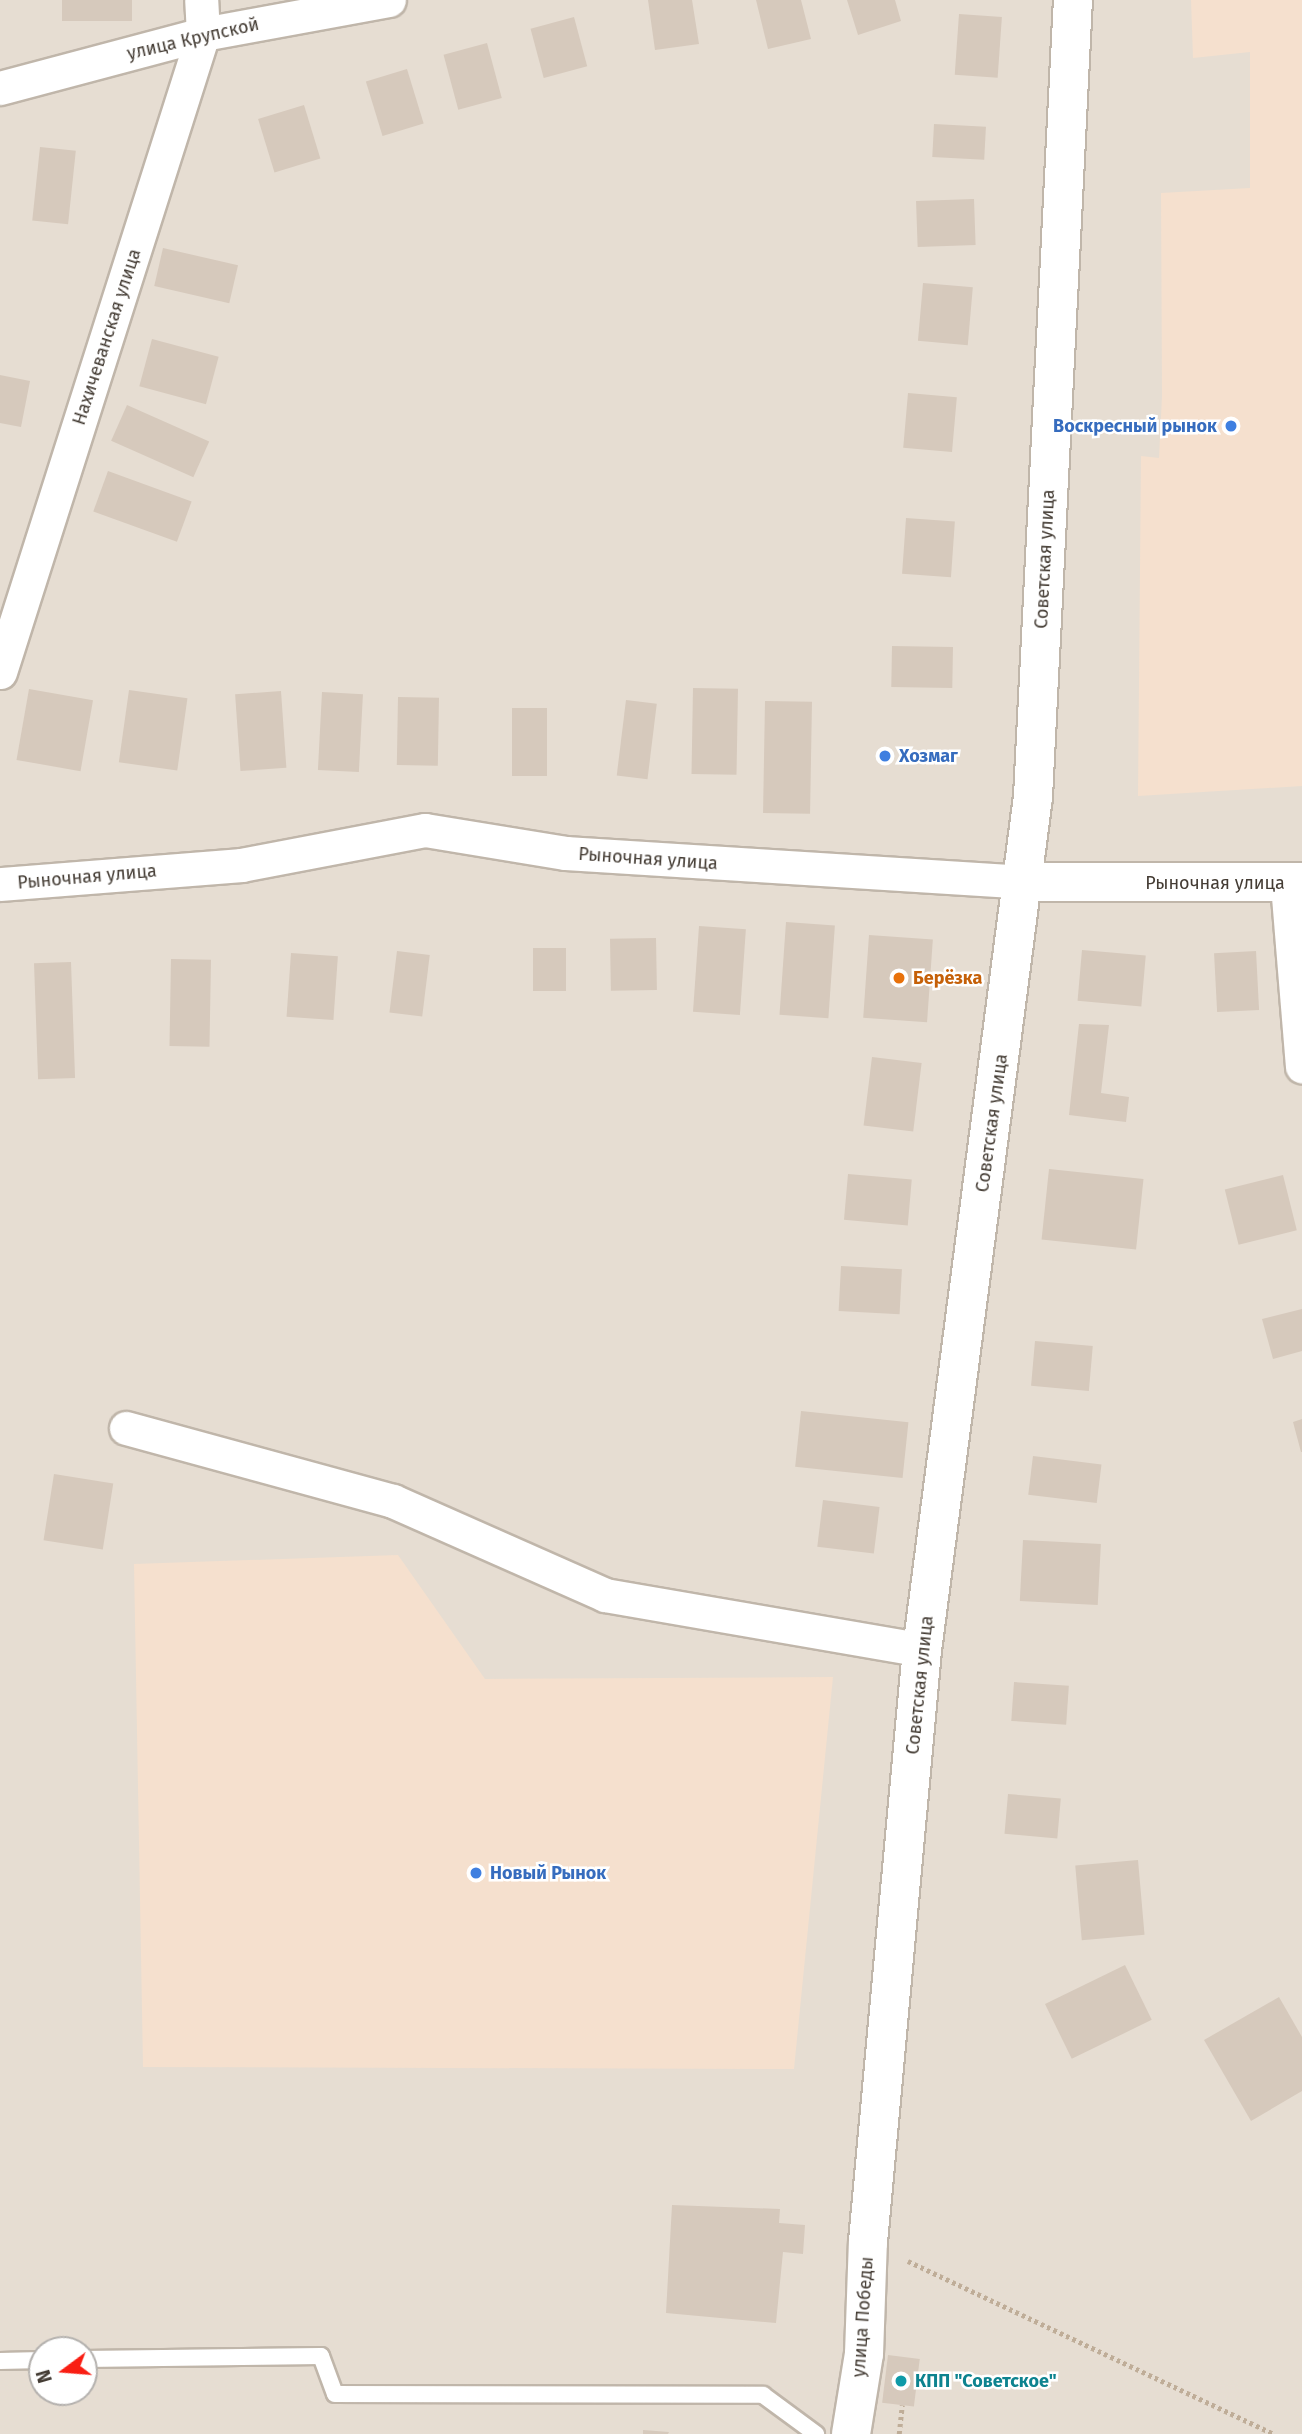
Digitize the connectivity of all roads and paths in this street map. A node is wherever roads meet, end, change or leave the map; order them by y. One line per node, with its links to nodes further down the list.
1 (201, 0): 4 (street, Нахичеванская улица)
2 (389, 0): 4 (street, улица Крупской)
3 (1073, 0): 7 (street, Советская улица)
4 (203, 34): 5 (street, улица Крупской); 6 (street, Нахичеванская улица)
5 (0, 88)
6 (0, 672)
7 (1024, 882): 8 (street, Рыночная улица); 9 (street, Рыночная улица); 12 (street, Советская улица)
8 (1294, 883): 10 (street)
9 (0, 884)
10 (1302, 1066)
11 (126, 1428): 12 (street)
12 (922, 1650): 13 (street, Советская улица)
13 (868, 2242): 19 (street, улица Победы); 21 (path)
14 (98, 2359): 18 (lane)
15 (28, 2360): 16 (lane)
16 (0, 2361)
17 (902, 2405): 20 (path)
18 (816, 2434)
19 (851, 2434)
20 (899, 2434)
21 (1274, 2434)

